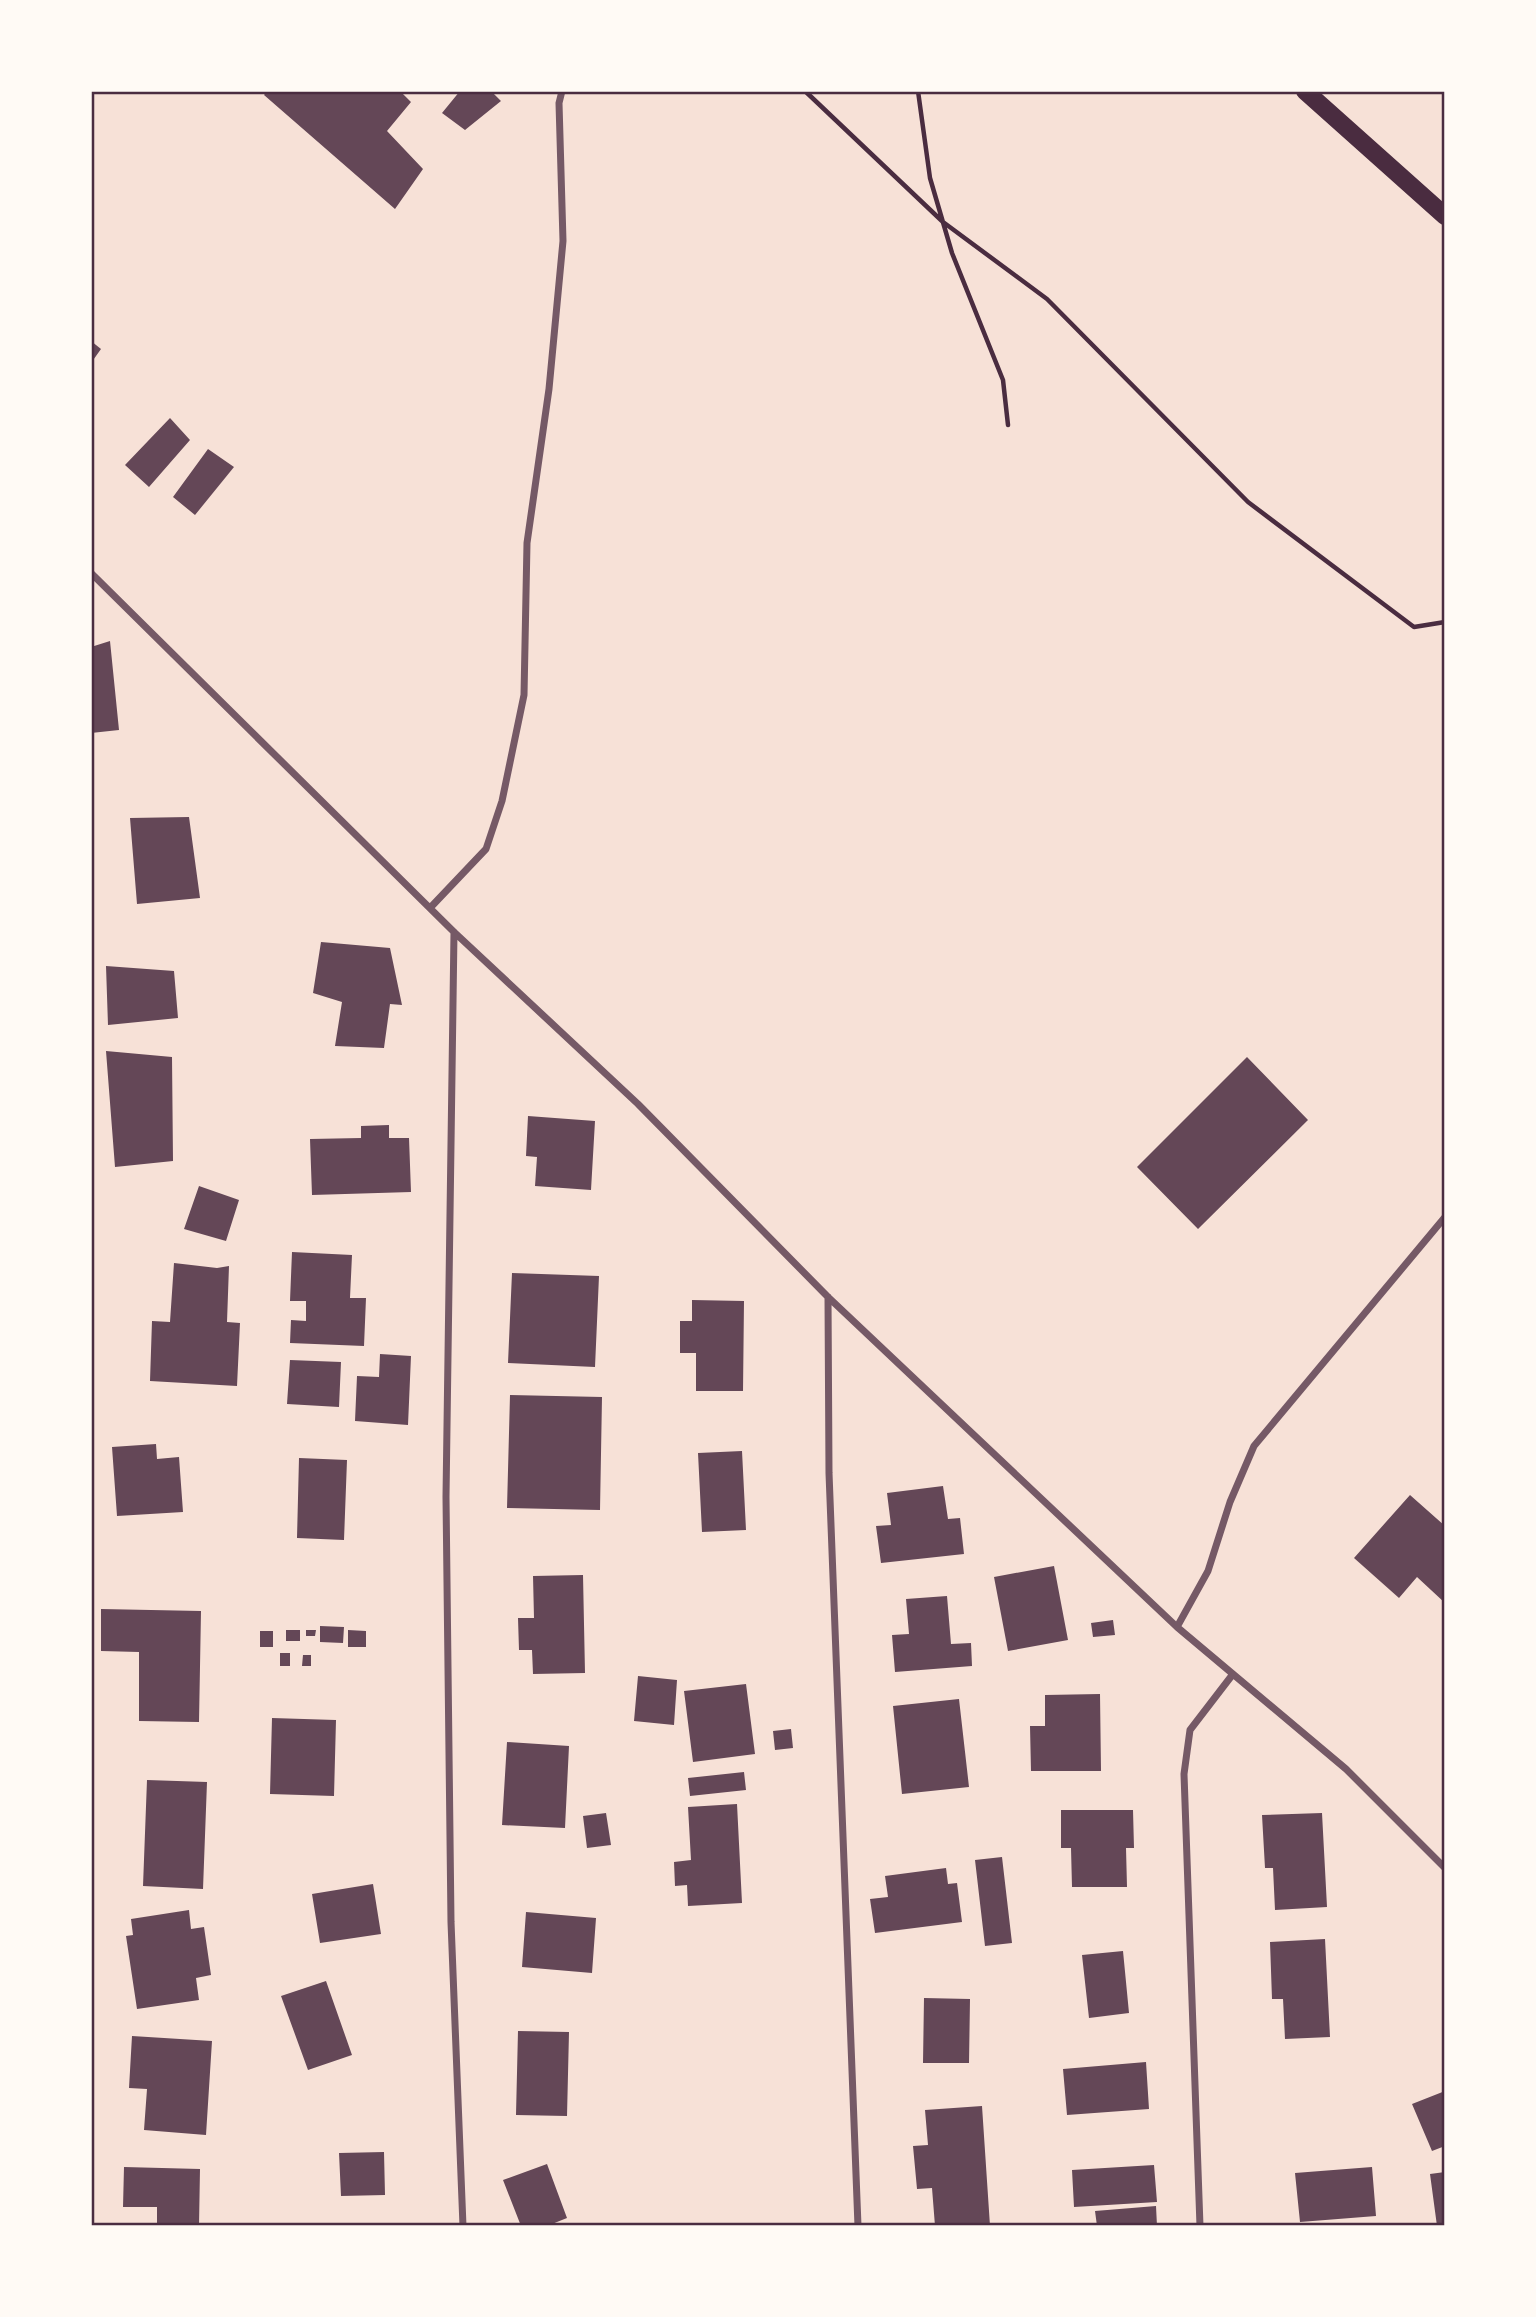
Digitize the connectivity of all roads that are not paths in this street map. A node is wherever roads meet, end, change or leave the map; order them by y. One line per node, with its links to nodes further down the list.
1 (562, 91): 5 (street)
2 (1305, 91): 3 (main road)
3 (1445, 216)
4 (91, 573): 5 (street)
5 (430, 908): 6 (street)
6 (454, 932): 8 (street); 12 (street)
7 (1445, 1217): 9 (street)
8 (828, 1297): 9 (street); 13 (street)
9 (1177, 1627): 10 (street)
10 (1233, 1674): 11 (street); 14 (street)
11 (1445, 1868)
12 (463, 2226)
13 (858, 2226)
14 (1200, 2226)

